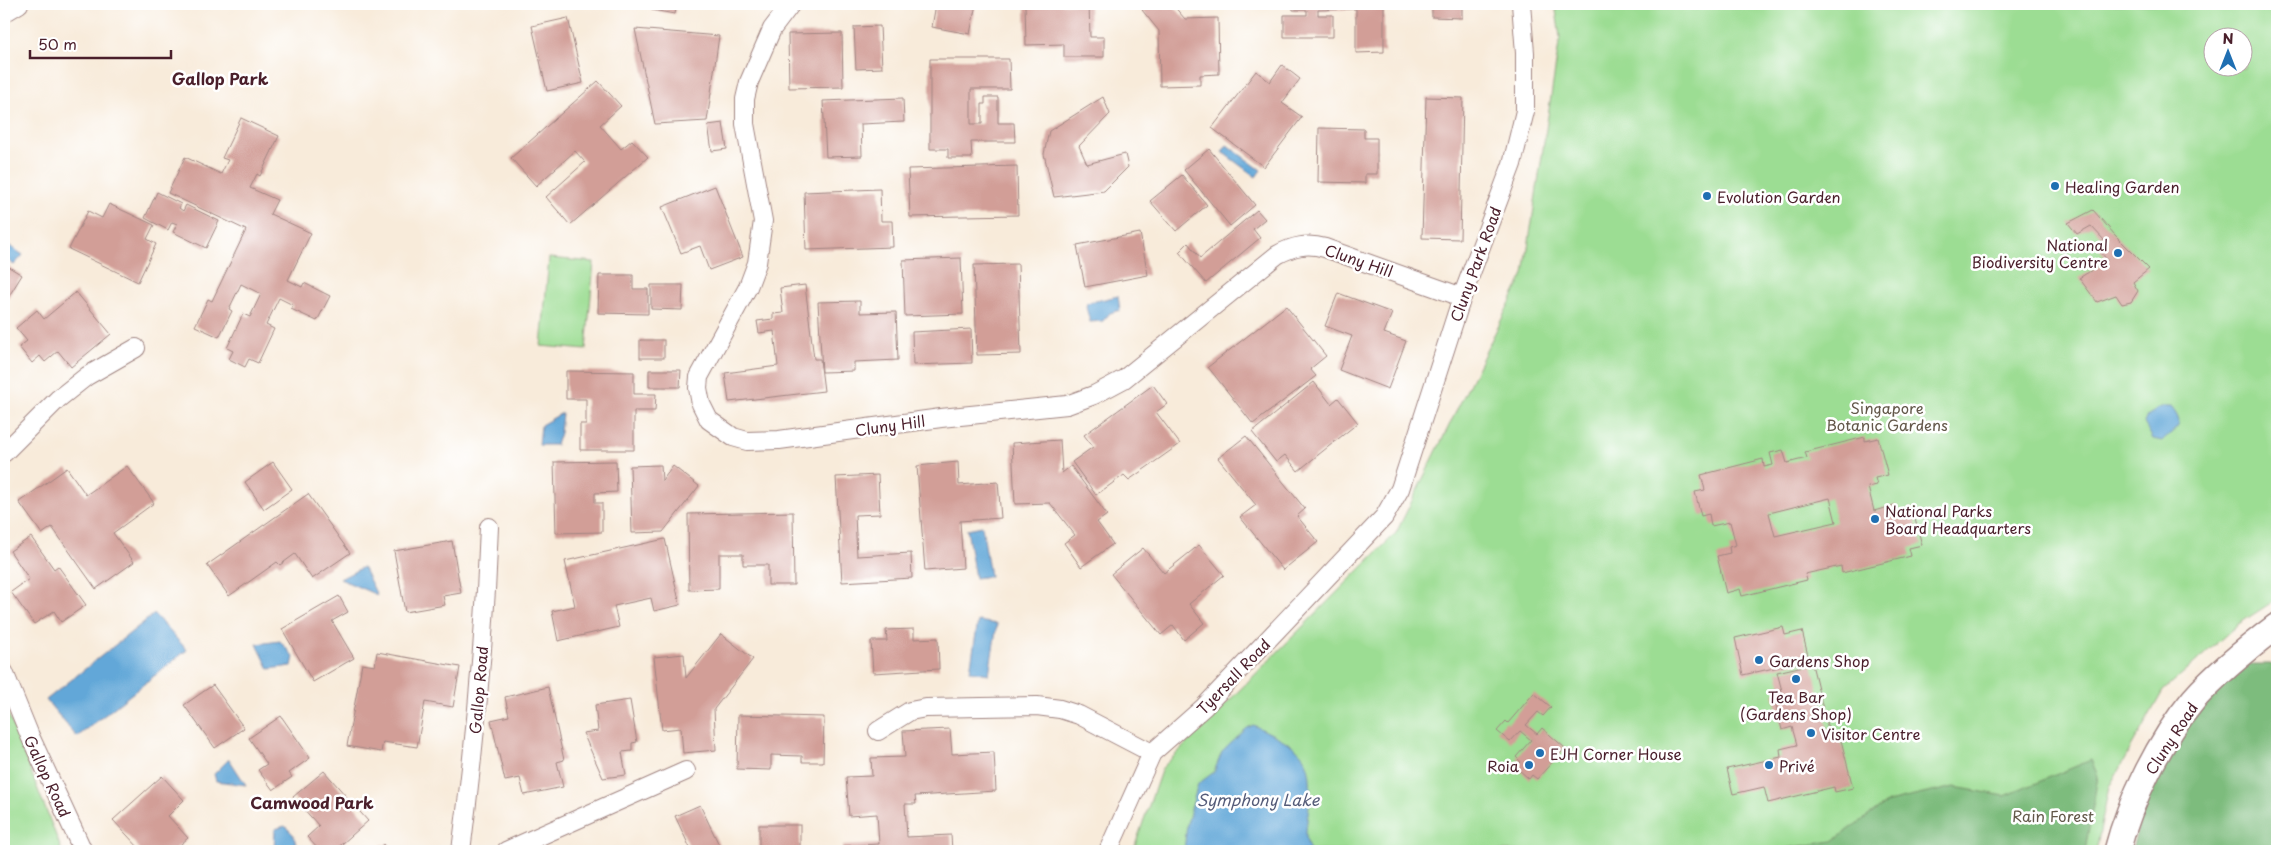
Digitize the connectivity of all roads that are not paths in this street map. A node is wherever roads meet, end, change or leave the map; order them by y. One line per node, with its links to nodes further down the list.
1 (19, 4): 4 (street)
2 (791, 4): 5 (street, Cluny Hill)
3 (1521, 4): 5 (street, Cluny Park Road)
4 (4, 13)
5 (1462, 297): 8 (street, Cluny Park Road)
6 (136, 348): 7 (street)
7 (4, 453)
8 (1384, 517): 13 (street, Tyersall Road)
9 (489, 527): 16 (street, Gallop Road)
10 (2277, 626): 19 (street, Cluny Road)
11 (4, 672): 15 (street, Gallop Road)
12 (878, 731): 13 (street)
13 (1152, 753): 18 (street, Tyersall Road)
14 (686, 771): 17 (street)
15 (83, 851)
16 (460, 851)
17 (506, 851)
18 (1108, 851)
19 (2117, 851)

